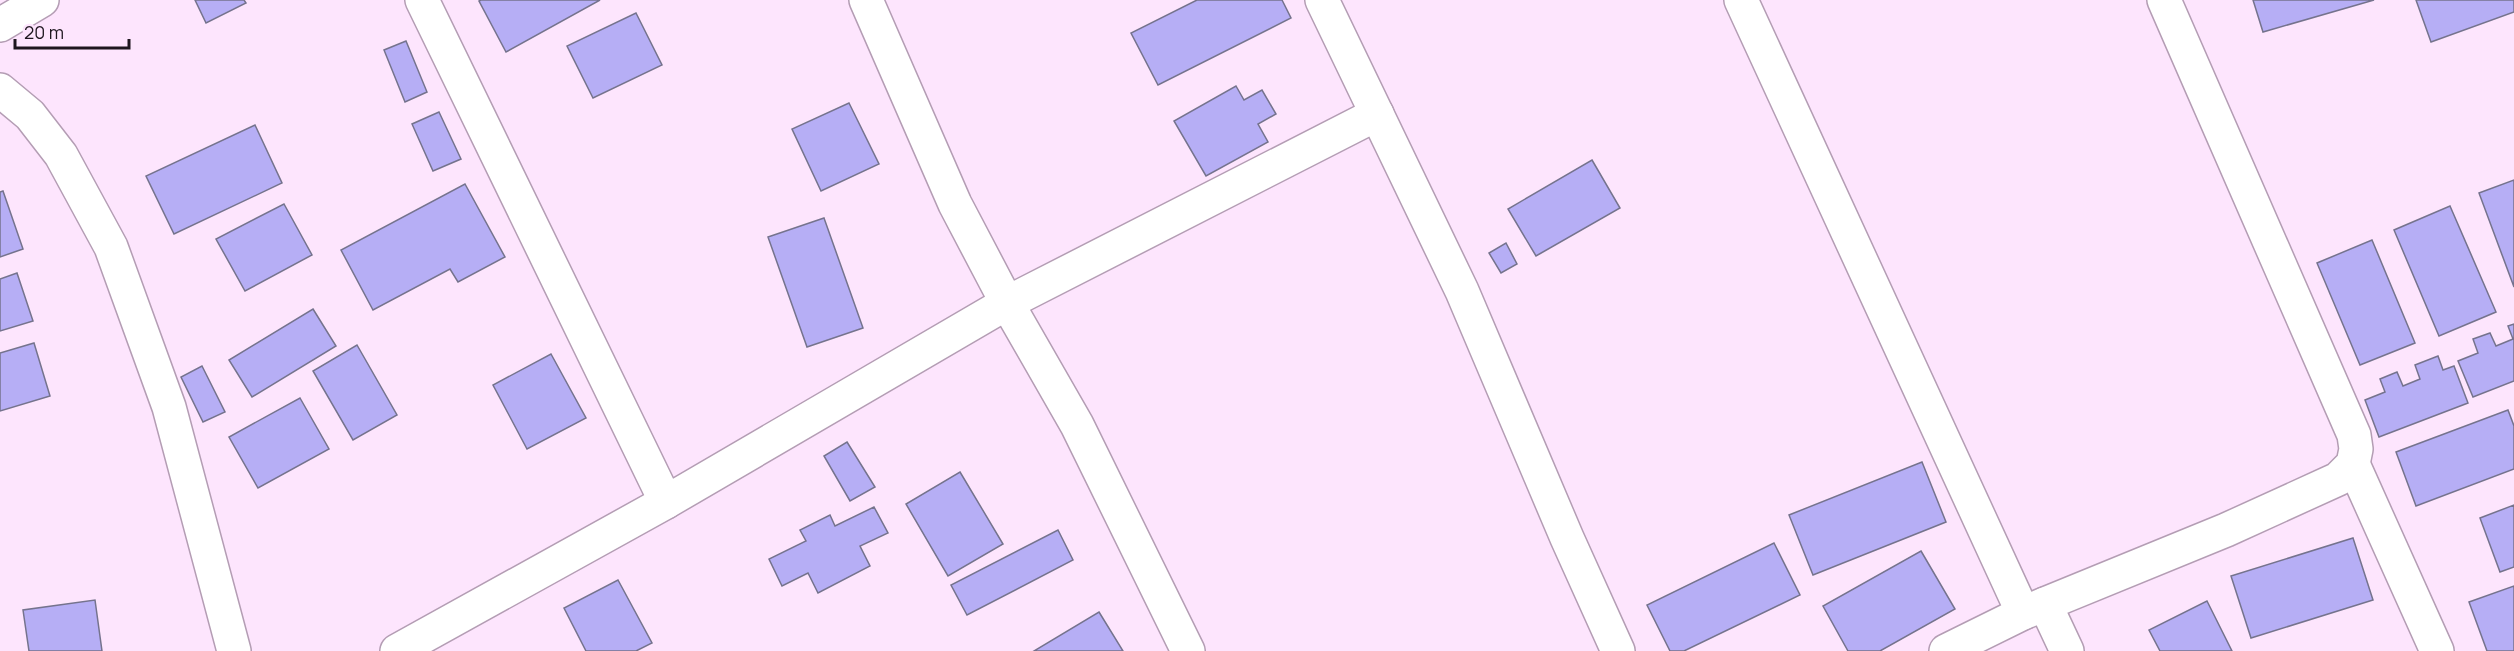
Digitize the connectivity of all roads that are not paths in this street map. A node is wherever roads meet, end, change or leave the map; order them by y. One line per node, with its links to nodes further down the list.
1 (42, 0): 7 (street)
2 (422, 0): 12 (street)
3 (866, 0): 10 (street)
4 (1322, 0): 9 (street)
5 (1741, 0): 13 (street)
6 (2164, 0): 11 (street)
7 (0, 25)
8 (0, 90): 14 (street)
9 (1377, 114): 10 (street); 17 (street)
10 (1007, 303): 12 (street); 16 (street)
11 (2353, 464): 13 (street); 20 (street)
12 (666, 502): 15 (street)
13 (2034, 608): 18 (street); 19 (street)
14 (234, 651)
15 (397, 651)
16 (1188, 651)
17 (1618, 651)
18 (1946, 651)
19 (2067, 651)
20 (2436, 651)

